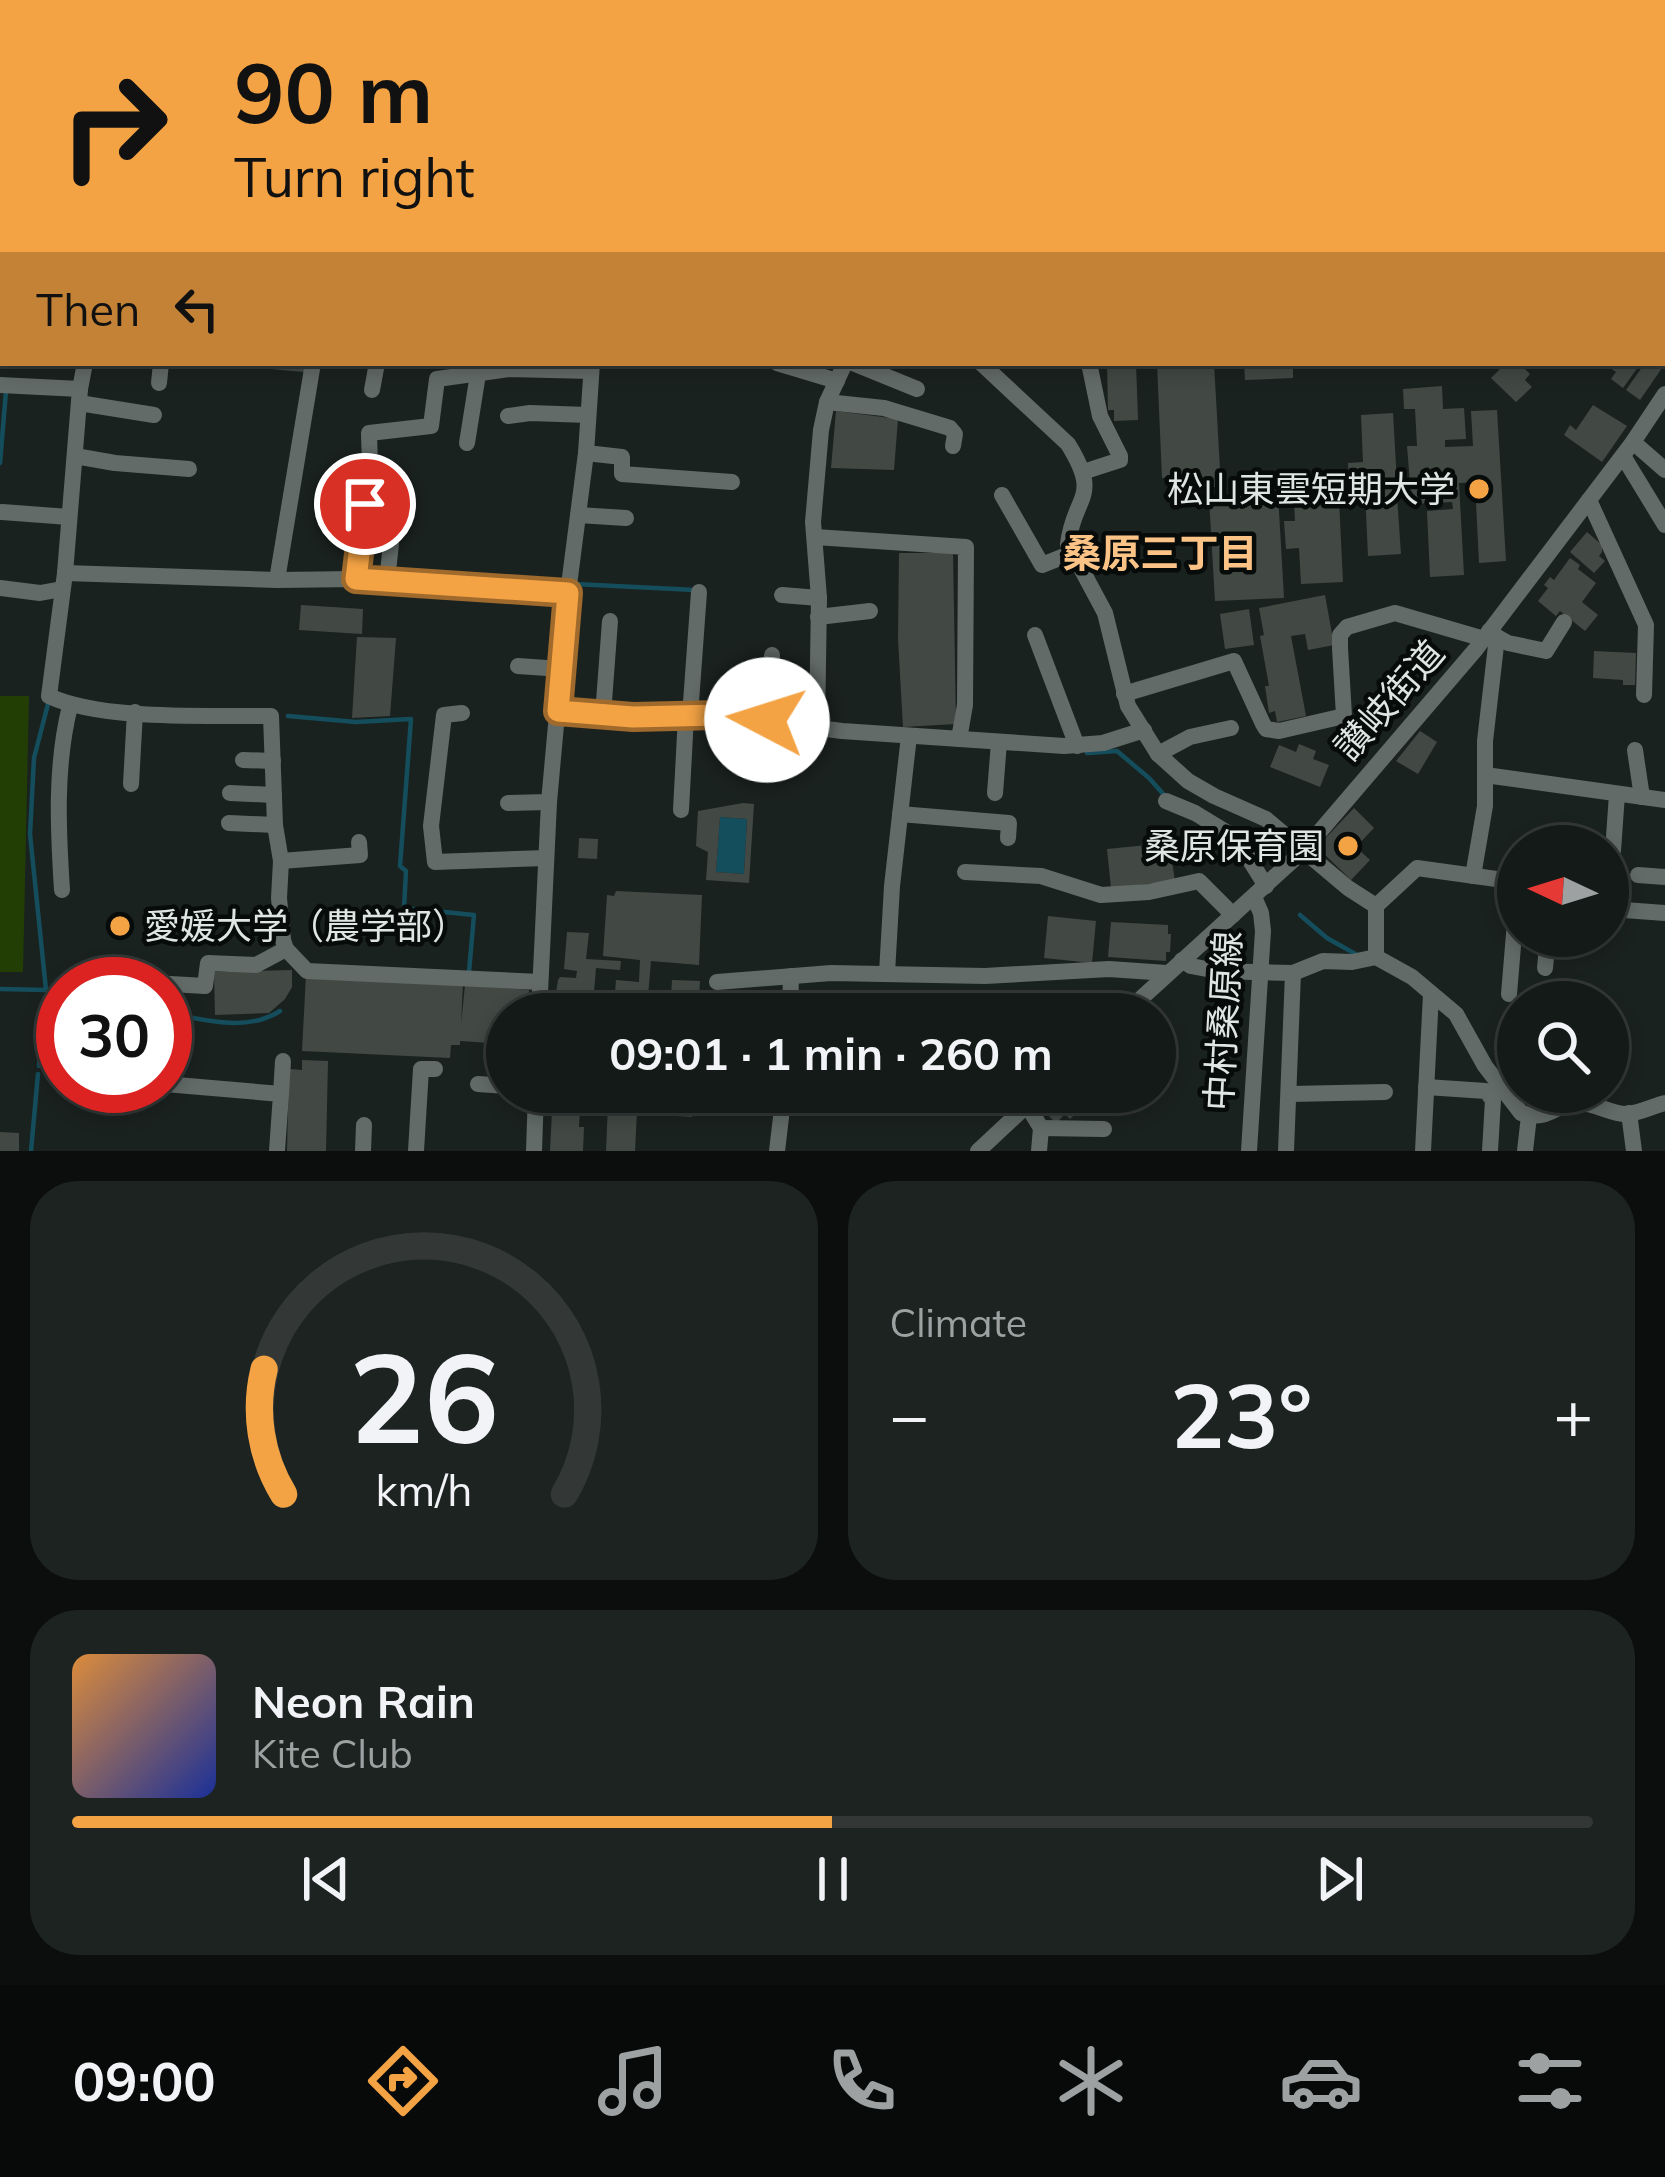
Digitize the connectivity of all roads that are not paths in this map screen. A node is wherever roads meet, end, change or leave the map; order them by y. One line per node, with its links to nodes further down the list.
1 (85, 366): 18 (street)
2 (161, 366): 13 (street)
3 (313, 366): 45 (street)
4 (377, 366): 16 (street)
5 (787, 366): 12 (street)
6 (847, 366): 12 (street)
7 (857, 366): 15 (street)
8 (984, 366): 32 (street)
9 (1091, 366): 32 (street)
10 (591, 367): 11 (street); 21 (street)
11 (478, 374): 24 (street); 44 (street)
12 (837, 381): 19 (street)
13 (159, 383)
14 (0, 385): 18 (street)
15 (917, 389)
16 (373, 390)
17 (1665, 394): 27 (street, 讃岐街道)
18 (80, 396): 20 (street); 29 (street)
19 (827, 402): 23 (street); 42 (street)
20 (154, 415)
21 (588, 415): 22 (street); 28 (street)
22 (508, 416)
23 (915, 416): 25 (street); 26 (street)
24 (474, 435)
25 (912, 437)
26 (953, 446)
27 (1628, 449): 31 (street); 36 (street, 讃岐街道); 41 (street)
28 (586, 453): 33 (street); 38 (street)
29 (75, 456): 30 (street); 39 (street)
30 (181, 463)
31 (1665, 470)
32 (1083, 472): 43 (street)
33 (732, 483)
34 (1002, 494): 43 (street)
35 (396, 497): 47 (street)
36 (1589, 500): 57 (street, 讃岐街道); 62 (street)
37 (2, 512): 39 (street)
38 (578, 515): 40 (street); 50 (street)
39 (69, 517): 46 (street)
40 (626, 518)
41 (1665, 525)
42 (815, 537): 52 (street); 74 (street)
43 (1072, 553): 61 (street)
44 (356, 579): 45 (street); 47 (street)
45 (277, 580): 46 (street)
46 (63, 581): 48 (street); 63 (street)
47 (388, 581): 50 (street)
48 (0, 588)
49 (699, 592): 68 (street)
50 (568, 593): 60 (street)
51 (782, 595): 52 (street)
52 (819, 607): 53 (street); 70 (street)
53 (870, 611)
54 (610, 621): 67 (street)
55 (1564, 622): 57 (street)
56 (1035, 635): 76 (street)
57 (1490, 636): 61 (street); 81 (street); 99 (street, 讃岐街道)
58 (772, 655): 69 (street)
59 (518, 666): 60 (street)
60 (561, 669): 64 (street)
61 (1124, 694): 72 (street)
62 (1644, 695)
63 (70, 706): 65 (street); 108 (street)
64 (558, 711): 67 (street); 90 (street)
65 (136, 712): 80 (street); 82 (street)
66 (462, 713): 100 (street)
67 (603, 715): 68 (street)
68 (688, 716): 69 (street); 92 (street)
69 (767, 720): 70 (street)
70 (817, 727): 73 (street)
71 (1231, 728): 78 (street)
72 (1144, 730): 76 (street); 78 (street)
73 (909, 736): 74 (street); 93 (street)
74 (959, 739): 75 (street)
75 (999, 742): 76 (street); 84 (street)
76 (1077, 746)
77 (1635, 750): 87 (street)
78 (1158, 754): 99 (street)
79 (243, 760): 80 (street)
80 (273, 761): 86 (street)
81 (1485, 776): 85 (street); 104 (street)
82 (131, 784)
83 (230, 794): 86 (street)
84 (995, 794)
85 (1617, 794): 87 (street); 96 (street)
86 (274, 795): 95 (street)
87 (1642, 797): 88 (street)
88 (1665, 800)
89 (1166, 801): 109 (street)
90 (549, 802): 91 (street); 100 (street)
91 (508, 803)
92 (681, 810)
93 (900, 814): 97 (street); 121 (street)
94 (229, 823): 95 (street)
95 (275, 825): 101 (street)
96 (1614, 825)
97 (1007, 838)
98 (359, 842): 101 (street)
99 (1304, 850): 109 (street, 讃岐街道); 111 (street)
100 (545, 858): 125 (street)
101 (281, 861): 115 (street)
102 (1070, 862): 107 (street)
103 (1638, 875): 105 (street)
104 (1473, 876): 106 (street); 111 (street)
105 (1665, 877)
106 (1497, 880)
107 (1064, 883): 110 (street); 114 (street)
108 (62, 890)
109 (1260, 891): 114 (street, 讃岐街道); 120 (street, 中村桑原線)
110 (975, 896)
111 (1376, 906): 116 (street)
112 (1629, 910): 113 (street)
113 (1665, 913)
114 (1234, 915): 118 (street, 讃岐街道)
115 (286, 949): 125 (street); 127 (street)
116 (1376, 957): 123 (street); 131 (street)
117 (1546, 957): 119 (street)
118 (1182, 960): 120 (street); 122 (street, 讃岐街道)
119 (1545, 968)
120 (1261, 972): 123 (street); 159 (street, 中村桑原線)
121 (887, 973): 122 (street); 124 (street)
122 (1167, 973): 130 (street, 讃岐街道)
123 (1293, 973): 140 (street)
124 (790, 976): 126 (street); 129 (street)
125 (540, 982): 128 (street)
126 (717, 982)
127 (192, 985)
128 (540, 993)
129 (790, 993)
130 (1146, 993)
131 (1431, 994): 137 (street); 148 (street)
132 (284, 1061): 139 (street)
133 (435, 1070): 154 (street)
134 (478, 1084): 135 (street)
135 (486, 1085)
136 (192, 1086): 139 (street)
137 (1426, 1087): 161 (street); 162 (street)
138 (1385, 1092): 140 (street)
139 (281, 1094): 152 (street)
140 (1290, 1094): 160 (street)
141 (1665, 1103): 147 (street)
142 (535, 1113): 155 (street)
143 (782, 1113): 156 (street)
144 (1019, 1113): 157 (street)
145 (1038, 1113): 150 (street)
146 (1554, 1113): 148 (street)
147 (1629, 1113): 164 (street)
148 (1528, 1116): 163 (street)
149 (364, 1125): 153 (street)
150 (1041, 1128): 151 (street); 158 (street)
151 (1104, 1129)
152 (277, 1151)
153 (363, 1151)
154 (416, 1151)
155 (534, 1151)
156 (777, 1151)
157 (978, 1151)
158 (1039, 1151)
159 (1249, 1151)
160 (1286, 1151)
161 (1423, 1151)
162 (1490, 1151)
163 (1525, 1151)
164 (1634, 1151)

